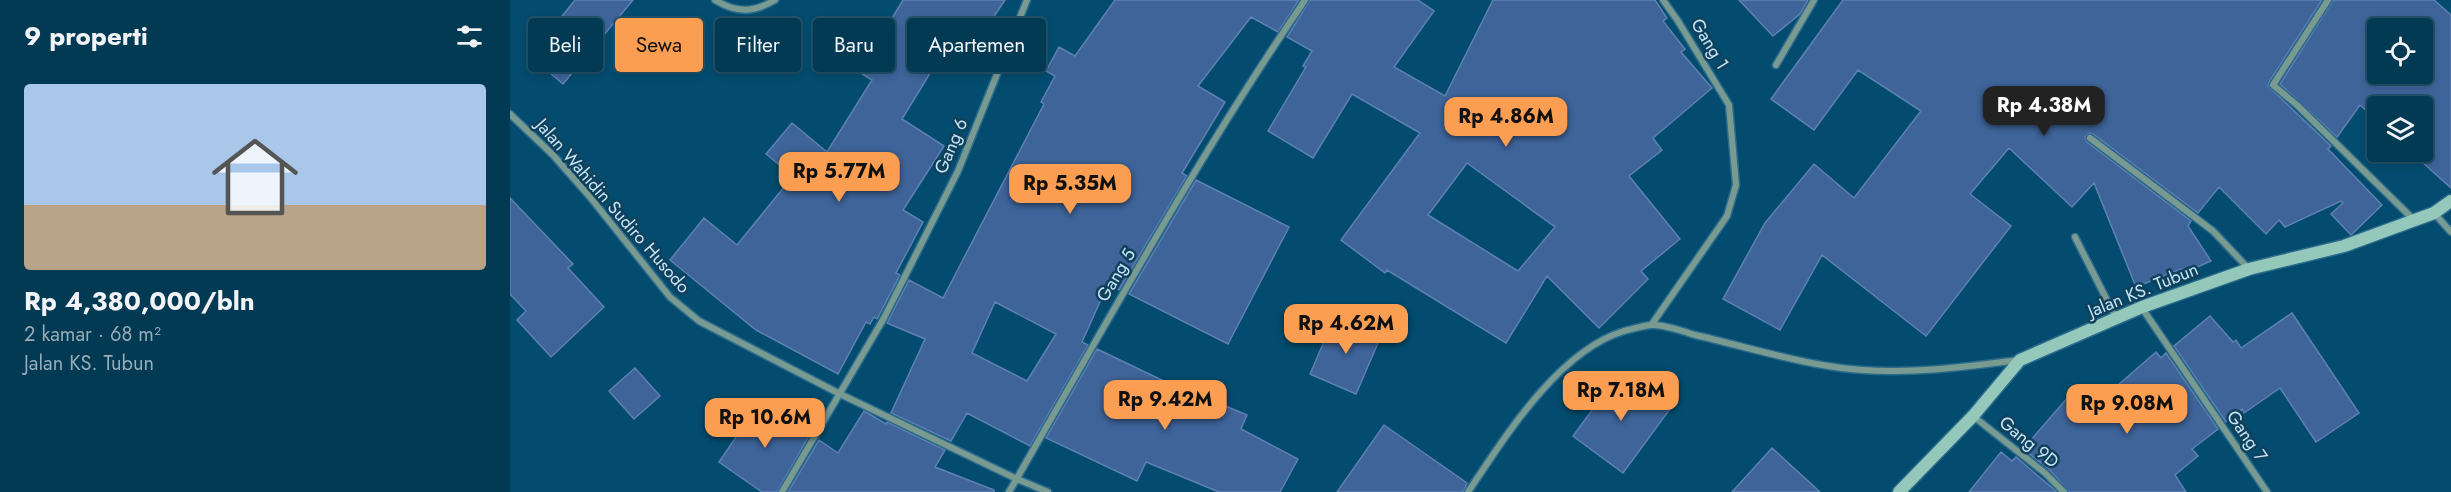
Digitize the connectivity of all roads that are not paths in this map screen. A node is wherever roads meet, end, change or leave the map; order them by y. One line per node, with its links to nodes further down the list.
1 (715, 0): 2 (street)
2 (775, 0)
3 (1027, 0): 21 (street, Gang 6)
4 (1305, 0): 23 (street, Gang 5)
5 (1663, 0): 19 (street, Gang 1)
6 (1814, 0): 8 (street)
7 (2328, 0): 13 (street)
8 (1776, 65)
9 (510, 114): 21 (street, Jalan Wahidin Sudiro Husodo)
10 (2090, 138): 16 (street)
11 (2451, 201): 12 (street, Jalan KS. Tubun)
12 (2434, 213): 13 (street, Jalan KS. Tubun); 14 (street)
13 (2415, 221): 16 (street, Jalan KS. Tubun)
14 (2451, 232)
15 (2075, 237): 18 (street)
16 (2249, 269): 17 (street, Jalan KS. Tubun)
17 (2142, 307): 18 (street, Jalan KS. Tubun); 30 (street, Gang 7)
18 (2116, 318): 20 (street, Jalan KS. Tubun)
19 (1653, 324): 20 (street); 27 (street)
20 (2019, 360): 22 (street, Jalan KS. Tubun)
21 (840, 394): 23 (street, Jalan Wahidin Sudiro Husodo); 24 (street)
22 (1973, 416): 28 (street, Jalan KS. Tubun); 29 (street, Gang 9D)
23 (1017, 479): 25 (street, Gang 5); 26 (street, Jalan Wahidin Sudiro Husodo)
24 (782, 492)
25 (1010, 492)
26 (1048, 492)
27 (1468, 492)
28 (1899, 492)
29 (2064, 492)
30 (2267, 492)

